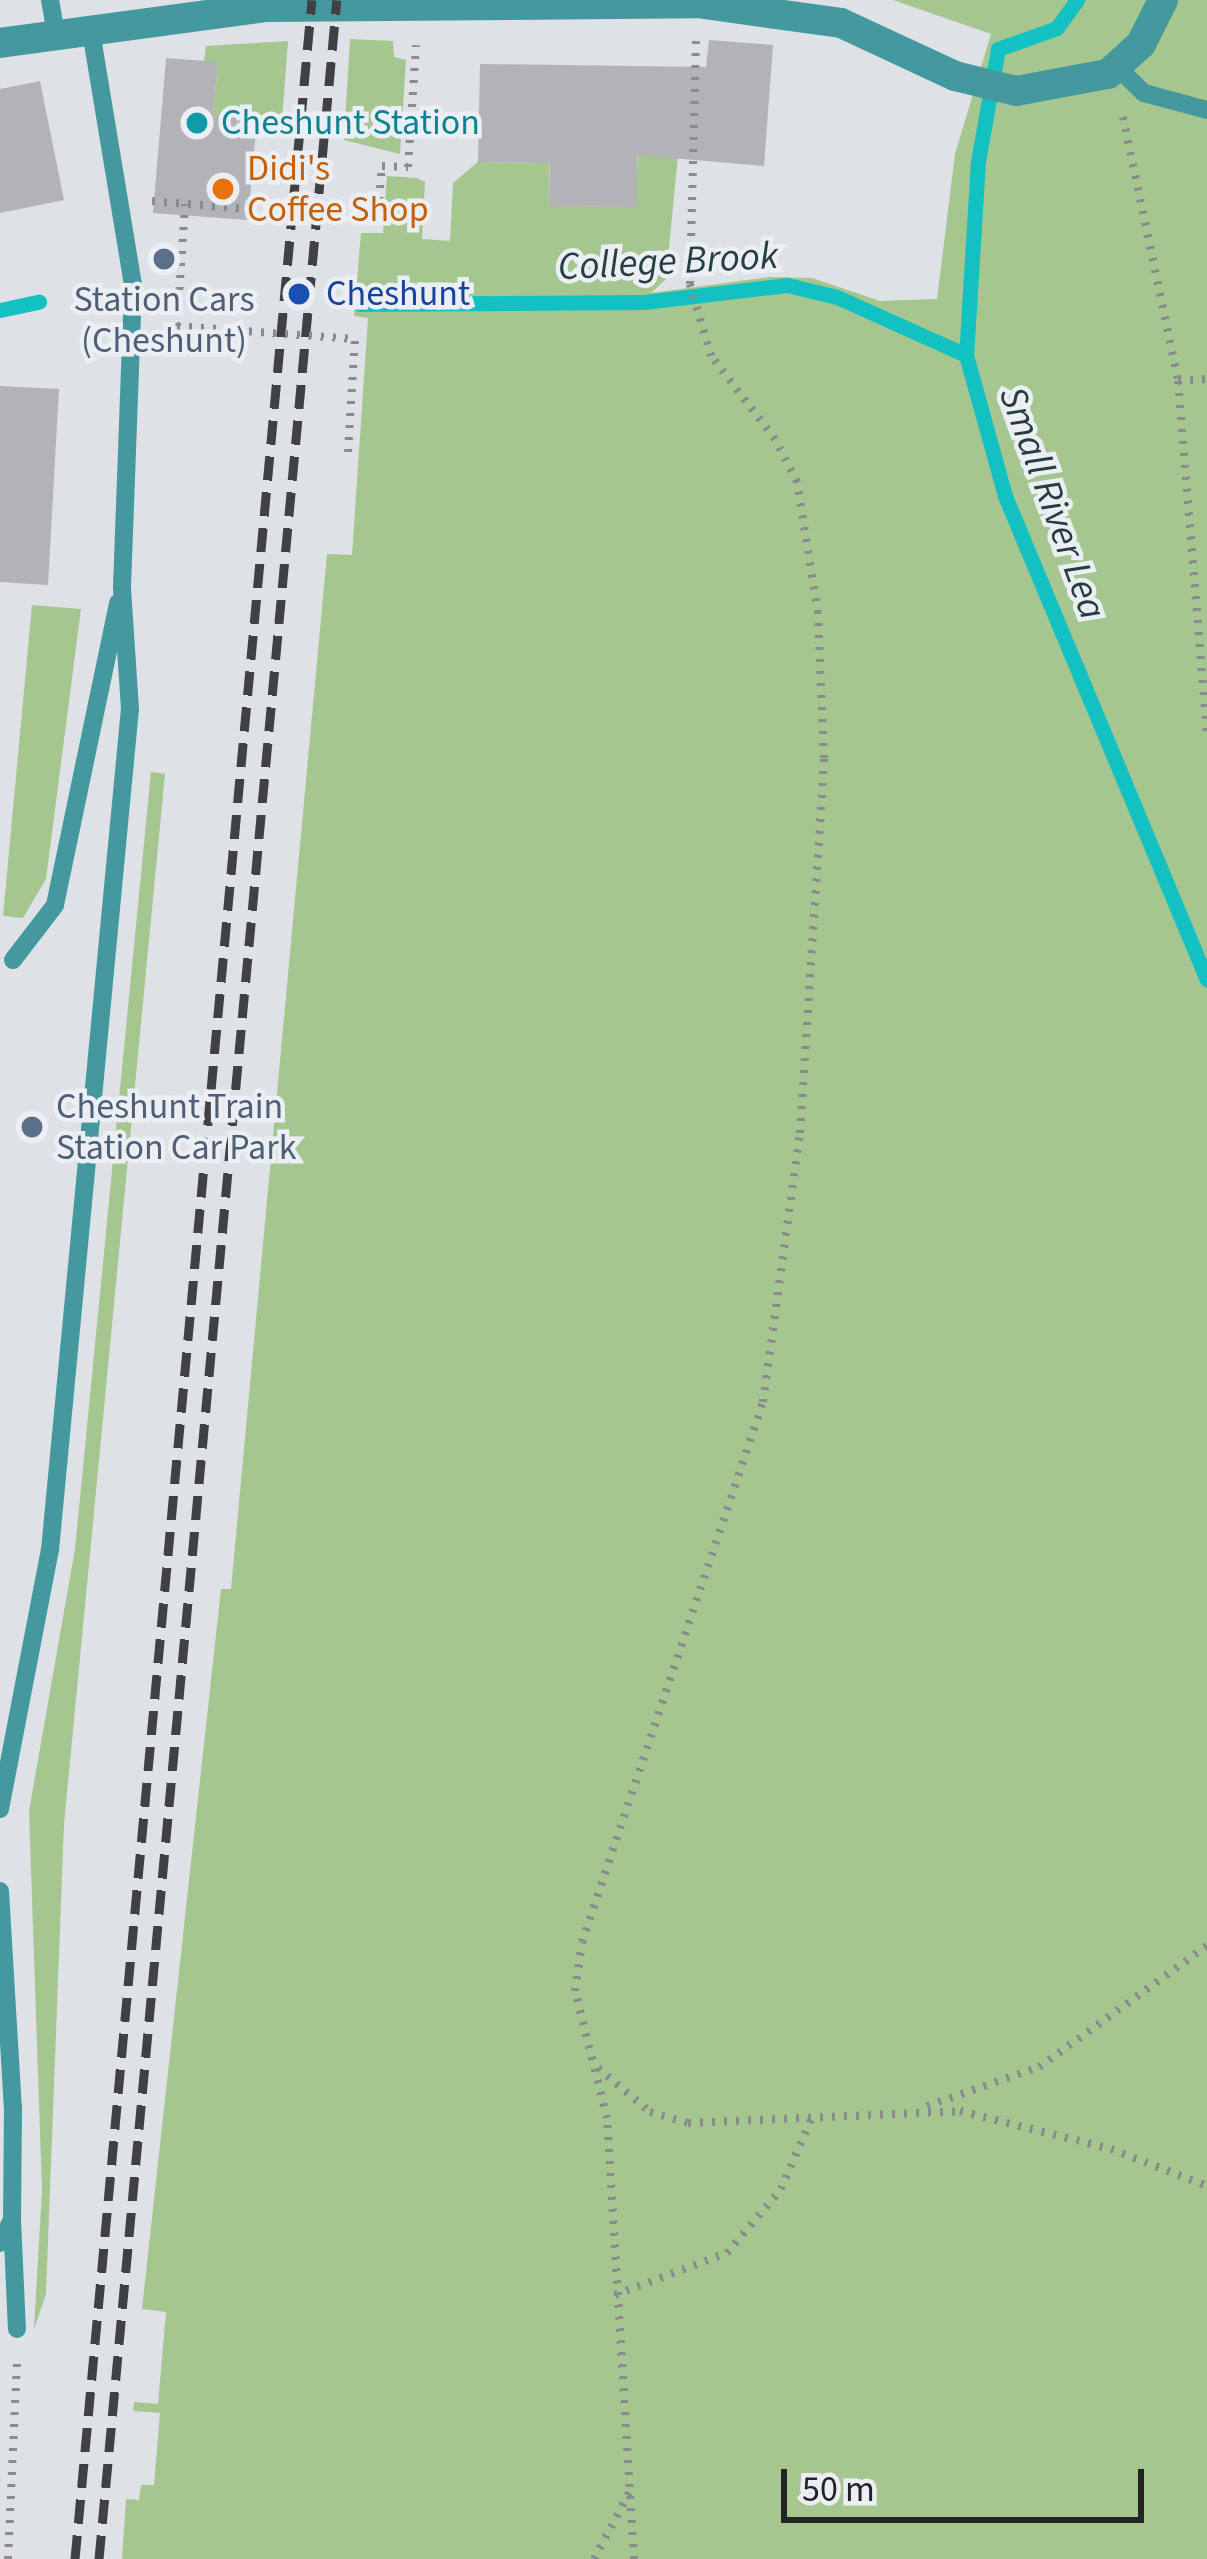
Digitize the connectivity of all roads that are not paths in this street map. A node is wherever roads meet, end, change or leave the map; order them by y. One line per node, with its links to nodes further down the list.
1 (50, 0): 6 (lane)
2 (1163, 0): 8 (street)
3 (443, 2): 4 (street); 5 (street)
4 (698, 3): 8 (street)
5 (91, 30): 6 (street); 10 (lane)
6 (56, 35): 7 (street)
7 (0, 44)
8 (1113, 70): 9 (lane)
9 (1207, 110)
10 (122, 587): 11 (lane); 12 (lane)
11 (14, 960)
12 (0, 1809)
13 (0, 1891): 14 (lane)
14 (12, 2220): 15 (lane); 16 (lane)
15 (0, 2242)
16 (17, 2329)

